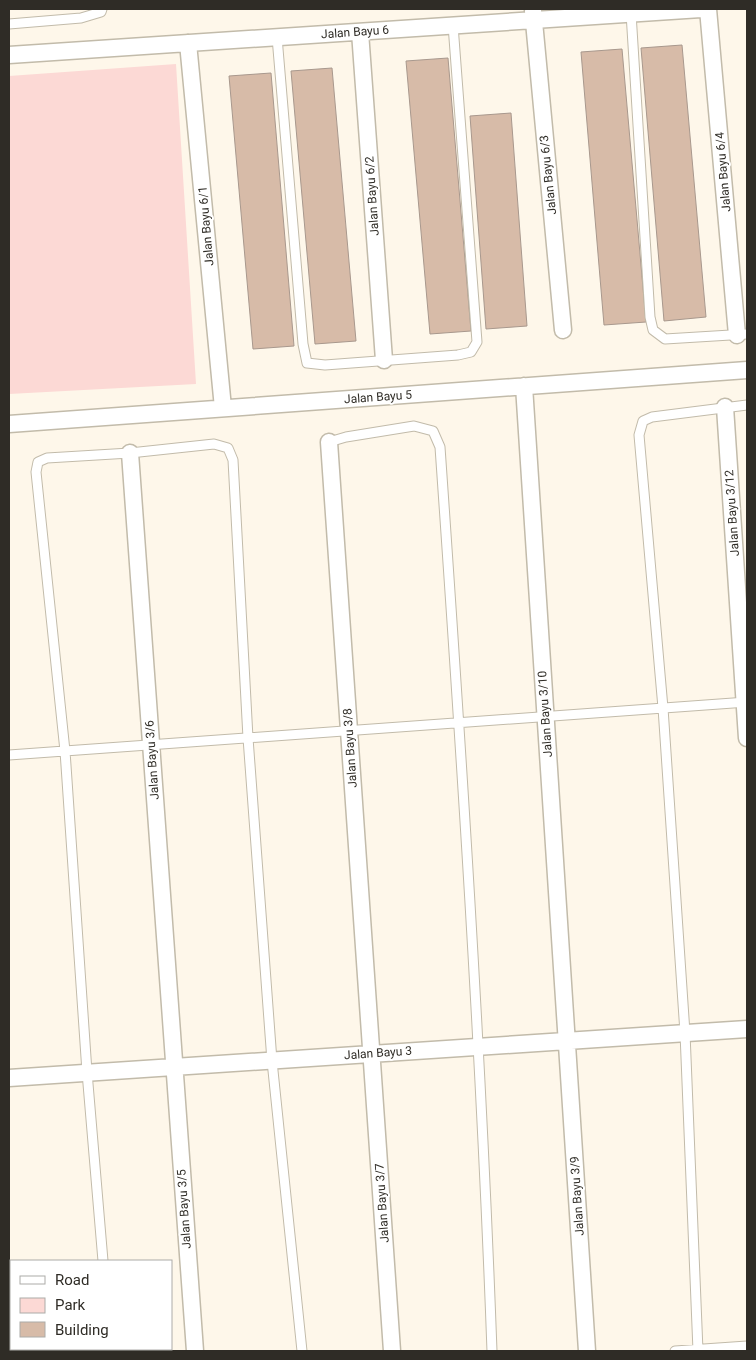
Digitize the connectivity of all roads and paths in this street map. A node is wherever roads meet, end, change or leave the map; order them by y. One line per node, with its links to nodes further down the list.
1 (102, 9): 6 (lane)
2 (701, 9): 5 (street, Jalan Bayu 6)
3 (708, 9): 13 (street, Jalan Bayu 6/4)
4 (533, 14): 5 (street, Jalan Bayu 6); 7 (street, Jalan Bayu 6); 12 (street, Jalan Bayu 6/3)
5 (631, 14): 13 (lane)
6 (9, 24)
7 (452, 25): 8 (street, Jalan Bayu 6); 14 (lane)
8 (360, 32): 9 (street, Jalan Bayu 6); 14 (street, Jalan Bayu 6/2)
9 (277, 37): 10 (street, Jalan Bayu 6); 14 (lane)
10 (188, 43): 11 (street, Jalan Bayu 6); 19 (street, Jalan Bayu 6/1)
11 (9, 55)
12 (563, 330)
13 (742, 335)
14 (384, 360)
15 (747, 370): 16 (street, Jalan Bayu 5)
16 (524, 386): 19 (street, Jalan Bayu 5); 25 (street, Jalan Bayu 3/10)
17 (747, 406): 18 (lane)
18 (725, 407): 23 (street, Jalan Bayu 3/12); 24 (lane)
19 (223, 408): 20 (street, Jalan Bayu 5)
20 (9, 424)
21 (329, 442): 26 (lane); 27 (street, Jalan Bayu 3/8)
22 (130, 453): 28 (lane); 30 (street, Jalan Bayu 3/6); 31 (lane)
23 (746, 702): 24 (lane); 29 (street, Jalan Bayu 3/12)
24 (663, 708): 25 (lane); 34 (lane)
25 (545, 717): 26 (lane); 35 (street, Jalan Bayu 3/10)
26 (460, 723): 27 (lane); 36 (lane)
27 (349, 731): 28 (lane); 37 (street, Jalan Bayu 3/8)
28 (248, 738): 30 (lane); 38 (lane)
29 (747, 738)
30 (151, 745): 31 (lane); 39 (street, Jalan Bayu 3/6)
31 (65, 751): 32 (lane); 40 (lane)
32 (9, 755)
33 (747, 1029): 34 (street, Jalan Bayu 3)
34 (685, 1033): 35 (street, Jalan Bayu 3); 44 (lane)
35 (567, 1041): 36 (street, Jalan Bayu 3); 49 (street, Jalan Bayu 3/9)
36 (477, 1047): 37 (street, Jalan Bayu 3); 48 (lane)
37 (372, 1054): 38 (street, Jalan Bayu 3); 47 (street, Jalan Bayu 3/7)
38 (272, 1060): 39 (street, Jalan Bayu 3); 46 (lane)
39 (173, 1067): 40 (street, Jalan Bayu 3); 45 (street, Jalan Bayu 3/5)
40 (87, 1072): 41 (street, Jalan Bayu 3); 42 (lane)
41 (9, 1078)
42 (103, 1260)
43 (747, 1346): 44 (lane)
44 (698, 1350): 50 (lane)
45 (195, 1351)
46 (302, 1351)
47 (392, 1351)
48 (492, 1351)
49 (587, 1351)
50 (675, 1351)

